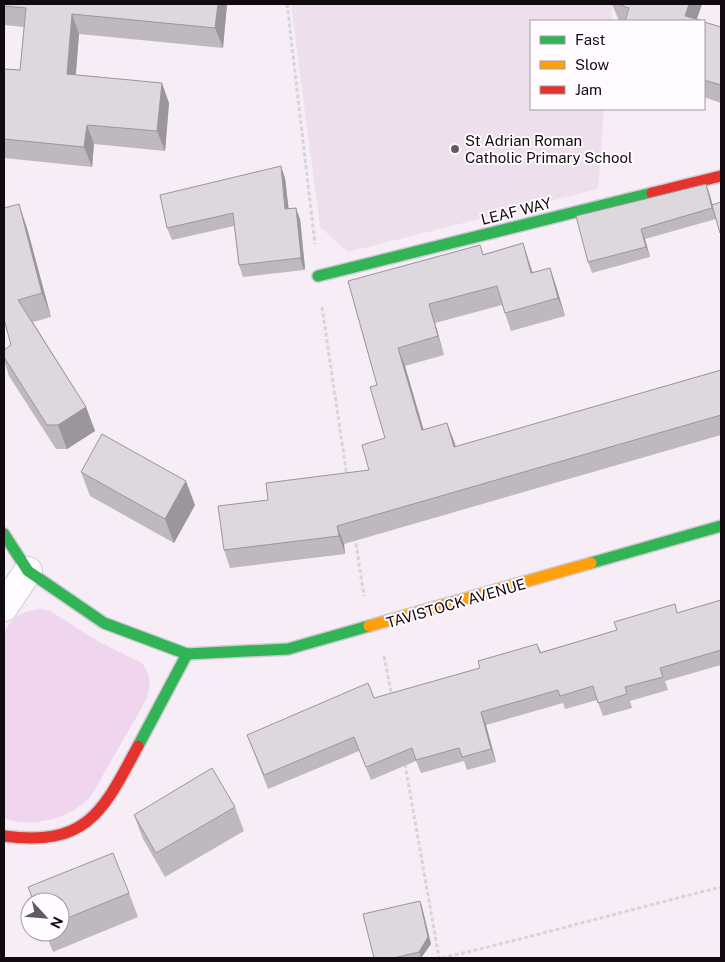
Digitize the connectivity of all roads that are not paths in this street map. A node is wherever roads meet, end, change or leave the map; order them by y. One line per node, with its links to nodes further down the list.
1 (721, 176): 2 (street, LEAF WAY)
2 (318, 276)
3 (721, 526): 7 (street, TAVISTOCK AVENUE)
4 (4, 534): 5 (street, TAVISTOCK AVENUE)
5 (28, 571): 6 (street); 7 (street, TAVISTOCK AVENUE)
6 (4, 607)
7 (187, 654): 8 (street)
8 (4, 836)

